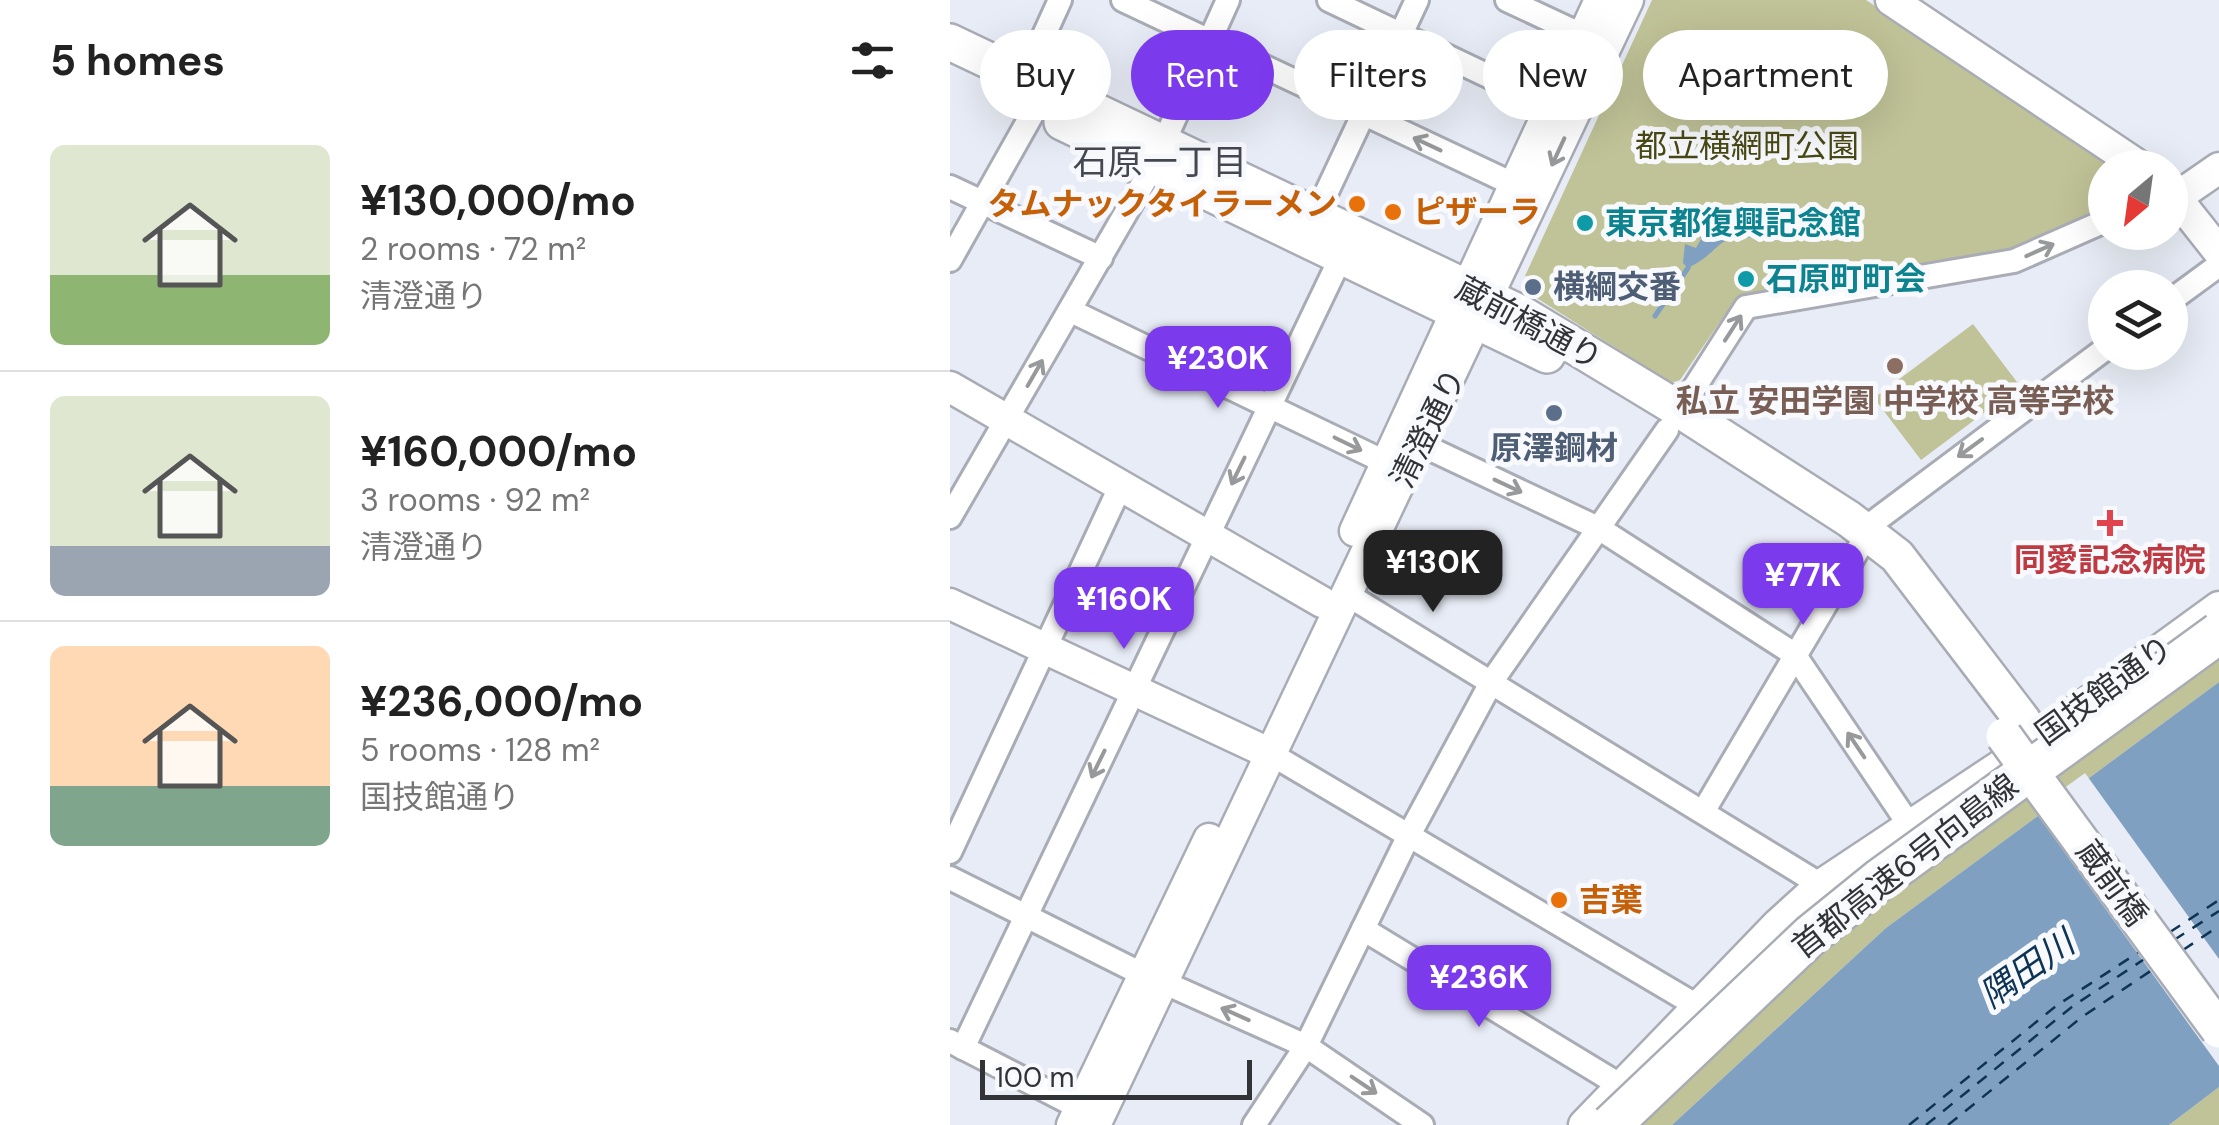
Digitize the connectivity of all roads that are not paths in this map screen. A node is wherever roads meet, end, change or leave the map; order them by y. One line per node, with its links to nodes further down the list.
1 (1060, 0): 10 (street)
2 (1123, 0): 11 (street)
3 (1228, 0): 12 (street)
4 (1329, 0): 13 (street)
5 (1417, 0): 14 (street)
6 (1507, 0): 15 (street)
7 (1600, 0): 16 (street, 清澄通り)
8 (1628, 0): 43 (street, 清澄通り, one-way to 43)
9 (1891, 0): 27 (street)
10 (1050, 30)
11 (1188, 30)
12 (1214, 30)
13 (1393, 30)
14 (1404, 30)
15 (1571, 30)
16 (1587, 30)
17 (950, 42): 18 (main road, 蔵前橋通り)
18 (980, 61)
19 (950, 68): 20 (main road, 蔵前橋通り)
20 (980, 77)
21 (1019, 120): 33 (street)
22 (1086, 120): 28 (main road, 蔵前橋通り)
23 (1174, 120): 28 (street)
24 (1361, 120): 35 (street)
25 (1377, 120): 31 (street, one-way to 25)
26 (1545, 120): 31 (street, 清澄通り)
27 (2115, 150)
28 (1158, 155): 35 (main road, 蔵前橋通り); 38 (main road, 蔵前橋通り); 39 (street)
29 (2219, 168): 30 (street)
30 (2188, 185)
31 (1516, 186): 43 (street, 清澄通り)
32 (950, 187): 33 (street)
33 (984, 203): 39 (street); 40 (street)
34 (2188, 214): 37 (street)
35 (1316, 217): 43 (main road, 蔵前橋通り)
36 (2088, 229): 49 (street, one-way to 36)
37 (2219, 252)
38 (1340, 257): 43 (main road, 蔵前橋通り); 47 (street)
39 (1101, 258): 44 (street)
40 (950, 260)
41 (2219, 265): 42 (street)
42 (2188, 288)
43 (1474, 304): 49 (main road, 蔵前橋通り); 50 (street, 清澄通り); 51 (street, 清澄通り)
44 (1071, 311): 47 (street); 48 (street, one-way to 44)
45 (2088, 362): 56 (street, one-way to 56)
46 (950, 387): 48 (street)
47 (1269, 406): 51 (street, one-way to 51); 55 (street, one-way to 55)
48 (1008, 420): 52 (street); 53 (street)
49 (1673, 420): 54 (street); 56 (main road, 蔵前橋通り)
50 (1420, 444): 54 (street, one-way to 54); 57 (street, 清澄通り)
51 (1387, 463): 57 (street, 清澄通り)
52 (1121, 484): 55 (street); 61 (street)
53 (950, 518)
54 (1600, 529): 62 (street); 64 (street)
55 (1207, 536): 57 (street); 65 (street)
56 (1863, 540): 62 (street); 66 (main road, 蔵前橋通り)
57 (1334, 598): 64 (street); 67 (street, 清澄通り)
58 (950, 604): 61 (street)
59 (2219, 607): 69 (street, 国技館通り)
60 (2219, 633): 87 (highway, 首都高速6号向島線, bridge)
61 (1044, 648): 65 (street); 71 (street)
62 (1794, 654): 68 (street); 69 (street, one-way to 62)
63 (2219, 662): 88 (highway, 首都高速6号向島線)
64 (1492, 681): 68 (street); 70 (street)
65 (1134, 690): 67 (street); 74 (street, one-way to 74)
66 (2014, 728): 77 (main road, 蔵前橋); 79 (main road, 蔵前橋, bridge)
67 (1262, 749): 70 (street); 76 (street, 清澄通り)
68 (1703, 812): 73 (street)
69 (1910, 826): 73 (street, 国技館通り)
70 (1409, 835): 75 (street); 78 (street)
71 (950, 852)
72 (950, 878): 74 (street)
73 (1821, 886): 78 (street, 国技館通り)
74 (1026, 915): 76 (street); 80 (street)
75 (1363, 929): 81 (street); 82 (street)
76 (1155, 979): 81 (street, one-way to 76); 83 (street, 清澄通り)
77 (2219, 990)
78 (1699, 1007): 82 (street, 国技館通り)
79 (2219, 1030)
80 (956, 1044): 83 (street)
81 (1306, 1046): 84 (street); 85 (street, one-way to 85)
82 (1623, 1087): 86 (street, 国技館通り)
83 (1082, 1119)
84 (1254, 1125)
85 (1422, 1125)
86 (1584, 1125)
87 (1611, 1125)
88 (1643, 1125)

